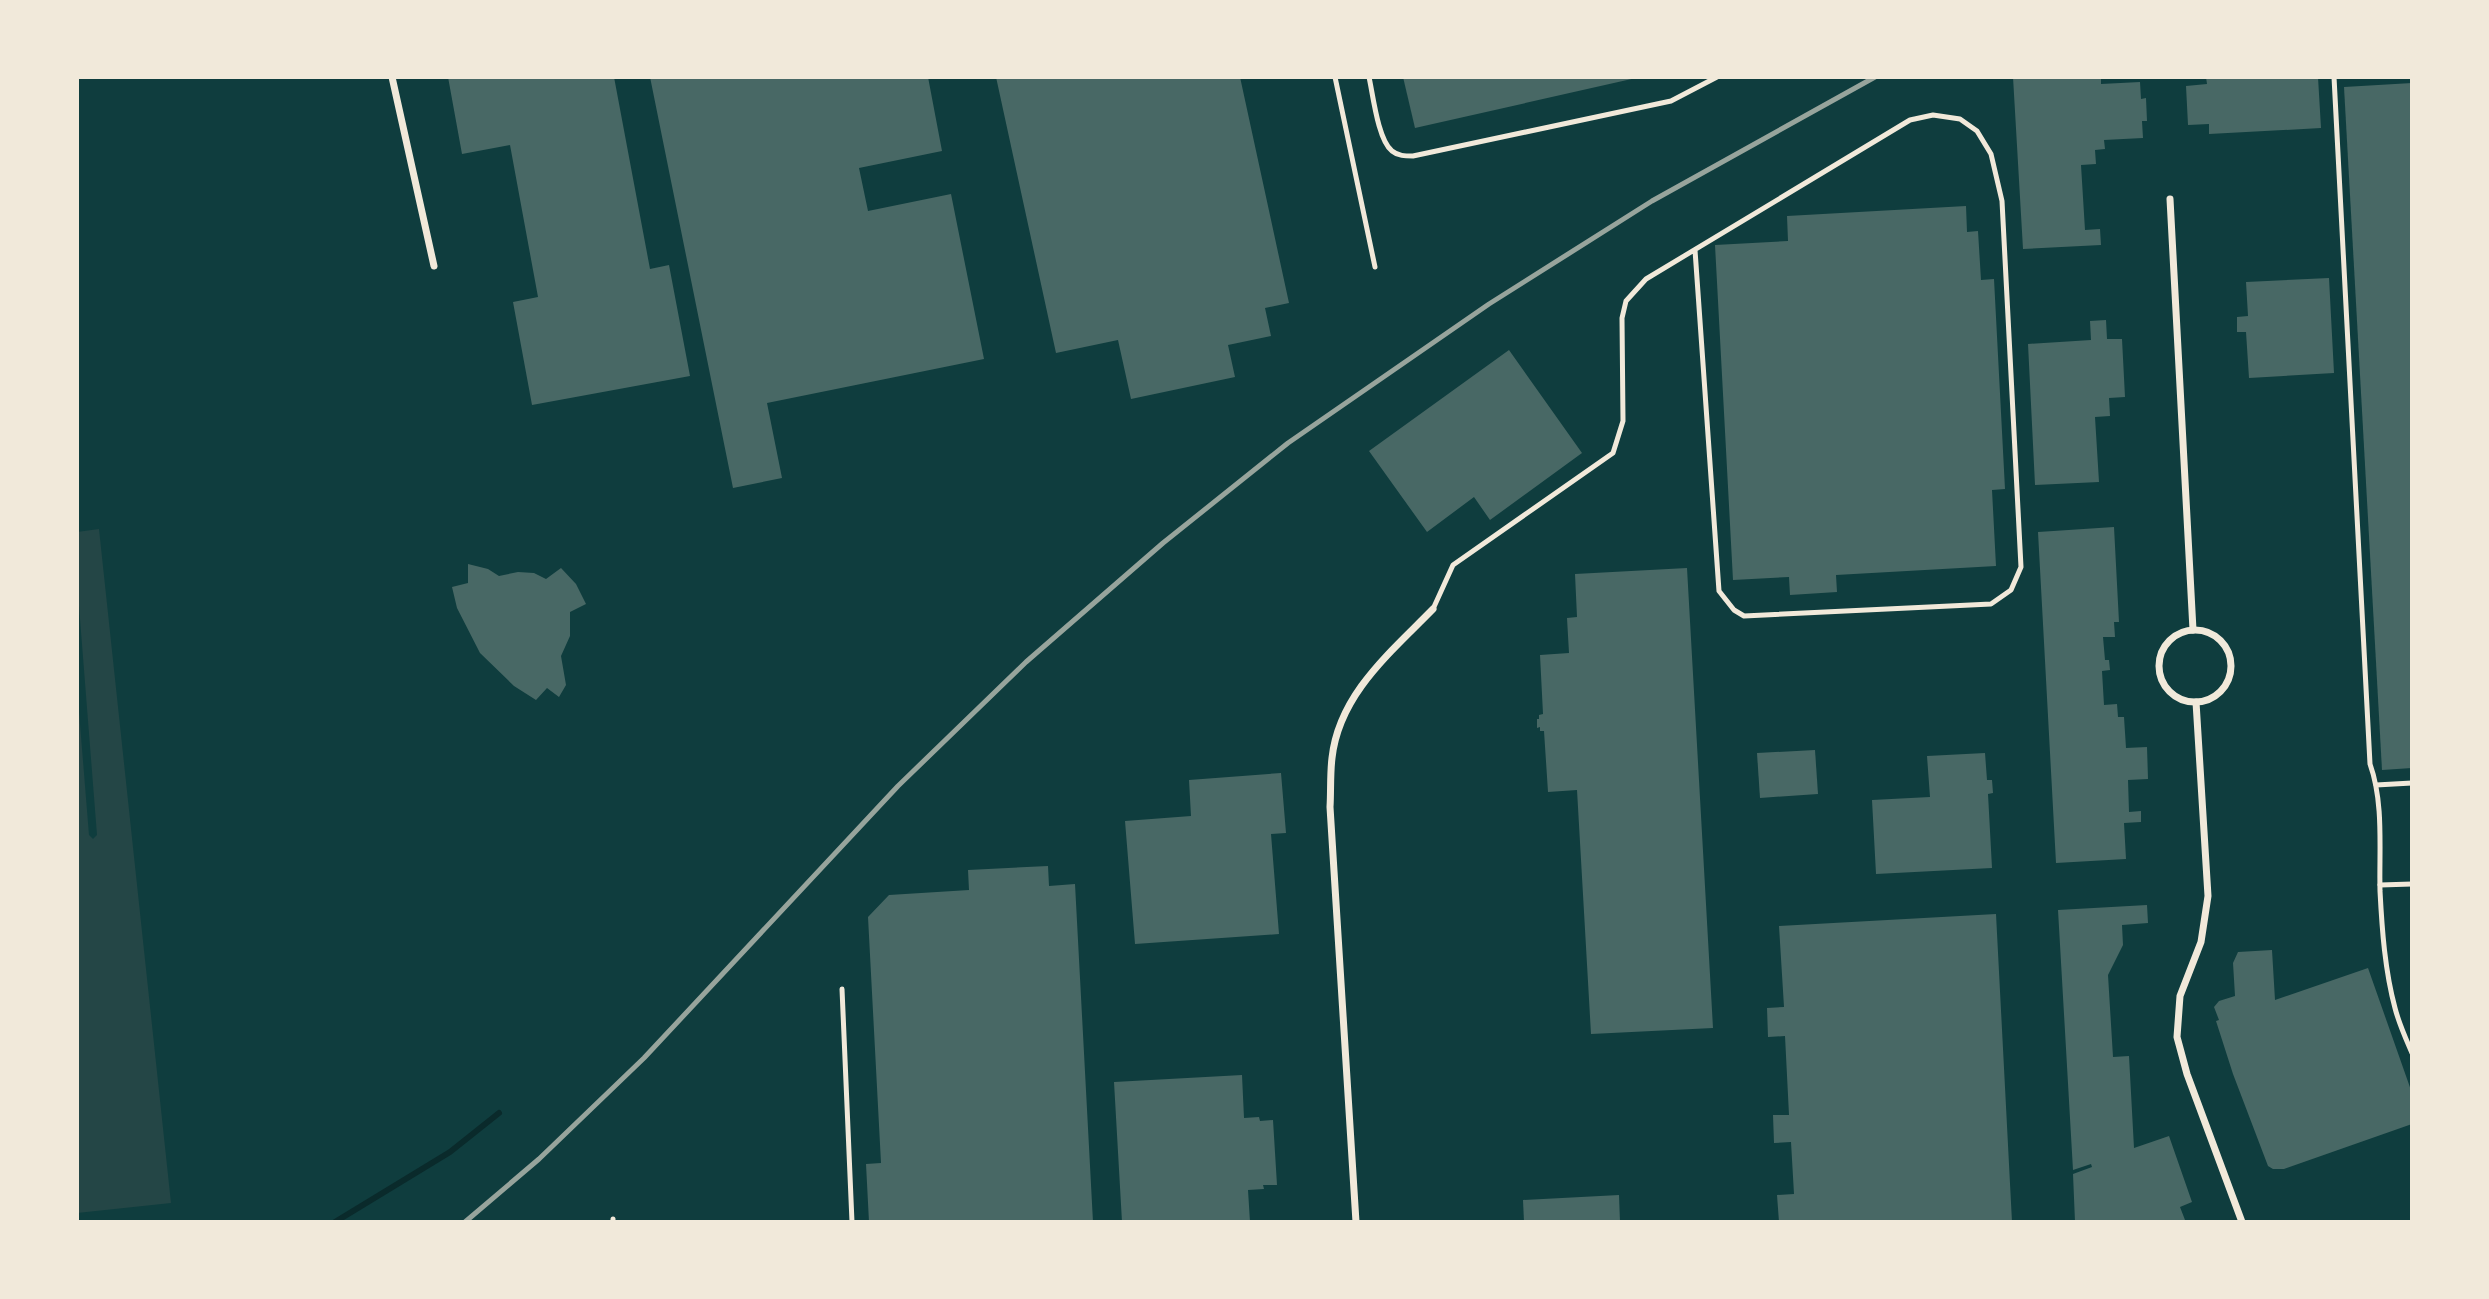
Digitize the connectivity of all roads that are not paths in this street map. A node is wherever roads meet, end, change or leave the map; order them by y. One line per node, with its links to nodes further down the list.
1 (392, 77): 8 (street)
2 (1335, 77): 9 (lane)
3 (1369, 77): 4 (lane)
4 (1717, 77)
5 (2334, 77): 14 (lane)
6 (2170, 199): 11 (street)
7 (1695, 250): 7 (lane); 10 (lane)
8 (435, 266)
9 (1375, 267)
10 (1433, 609): 21 (street)
11 (2193, 630): 12 (street); 12 (street)
12 (2196, 702): 19 (street)
13 (2412, 783): 14 (lane)
14 (2376, 785): 16 (lane)
15 (2412, 884): 16 (lane)
16 (2380, 885): 18 (lane)
17 (842, 989): 20 (lane)
18 (2412, 1054)
19 (2240, 1221)
20 (852, 1222)
21 (1356, 1222)

